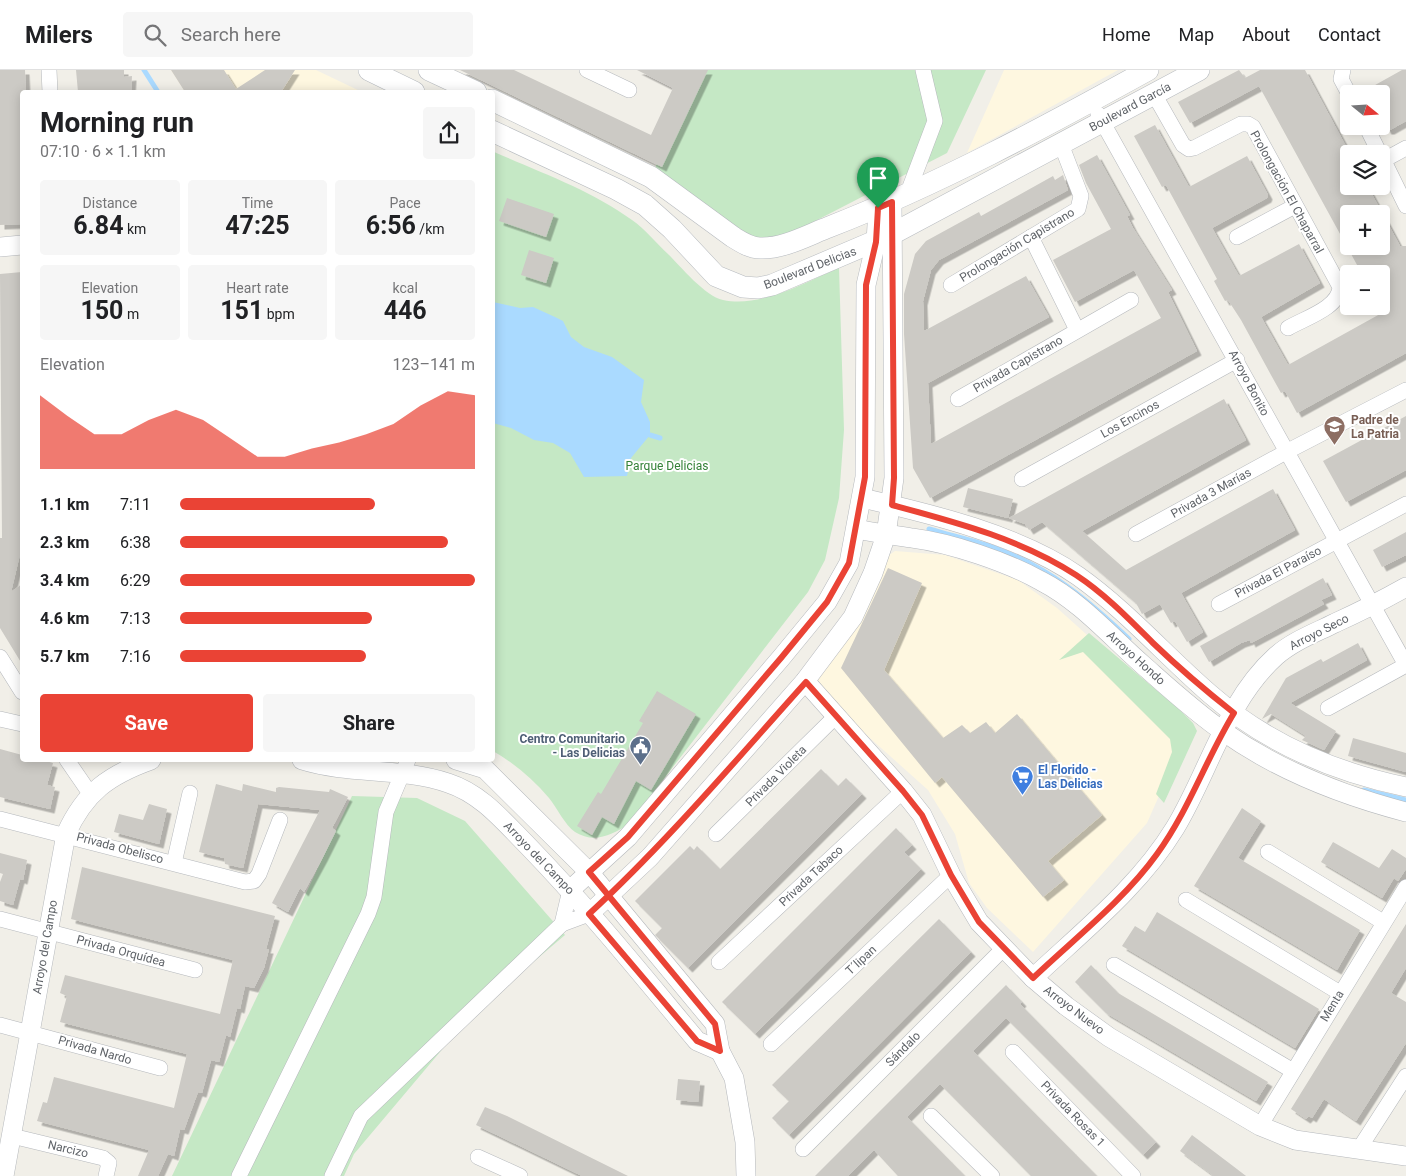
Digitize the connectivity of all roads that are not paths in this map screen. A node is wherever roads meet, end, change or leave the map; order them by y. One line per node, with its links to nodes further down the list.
1 (49, 70): 10 (street)
2 (369, 70): 11 (main road)
3 (429, 70): 12 (main road)
4 (586, 70): 13 (street)
5 (923, 70): 23 (street)
6 (1148, 70): 16 (main road, Boulevard García)
7 (1199, 70): 14 (main road, Boulevard García)
8 (1343, 70): 9 (street)
9 (1344, 85)
10 (50, 90)
11 (404, 90)
12 (472, 90)
13 (629, 90)
14 (1154, 94): 17 (main road, Boulevard García); 24 (street, Prolongación El Chaparral)
15 (495, 101): 23 (main road)
16 (1092, 101): 17 (street, Arroyo Bonito); 23 (main road, Boulevard García)
17 (1103, 122): 19 (main road, Boulevard García); 35 (street, Arroyo Bonito)
18 (495, 132): 26 (main road, Boulevard Delicias)
19 (1061, 144): 26 (main road, Boulevard Delicias); 27 (street, Prolongación Capistrano)
20 (1406, 148): 21 (street)
21 (1390, 153)
22 (1390, 173): 25 (street)
23 (892, 202): 26 (street)
24 (1295, 206): 28 (street); 33 (street, Prolongación El Chaparral)
25 (1406, 206)
26 (885, 237): 40 (street); 42 (street)
27 (1031, 237): 31 (street, Prolongación Capistrano); 34 (street, Privada Capistrano)
28 (1237, 237)
29 (20, 245): 30 (street)
30 (0, 247)
31 (951, 285)
32 (1131, 300): 34 (street, Privada Capistrano)
33 (1288, 328)
34 (1077, 330): 37 (street, Privada Capistrano)
35 (1237, 360): 38 (street, Arroyo Bonito); 39 (street, Los Encinos)
36 (1406, 390): 38 (street, Privada 3 Marías)
37 (958, 399)
38 (1286, 452): 44 (street, Privada 3 Marías); 46 (street, Arroyo Bonito)
39 (1022, 479)
40 (862, 498): 42 (street, Arroyo Hondo); 43 (street)
41 (1406, 504): 46 (street, Privada El Paraíso)
42 (892, 505): 45 (street); 55 (street, Arroyo Hondo)
43 (856, 529): 45 (street, Arroyo Hondo); 76 (street)
44 (1136, 534)
45 (886, 535): 52 (street); 59 (street, Arroyo Hondo)
46 (1338, 540): 48 (street, Privada El Paraíso); 49 (street, Arroyo Bonito)
47 (1406, 587): 49 (street, Arroyo Seco)
48 (1219, 604)
49 (1372, 606): 51 (street, Arroyo Bonito); 55 (street, Arroyo Seco)
50 (0, 657): 53 (street)
51 (1406, 665): 54 (street)
52 (806, 682): 56 (street, Arroyo Nuevo); 80 (street)
53 (20, 689)
54 (1328, 708)
55 (1234, 713): 59 (street, Arroyo Seco); 65 (street, Arroyo Hondo)
56 (835, 717): 66 (street, Arroyo Nuevo); 73 (street, Privada Violeta)
57 (0, 719): 58 (street)
58 (20, 724)
59 (1223, 732): 69 (street, Arroyo Hondo); 91 (street, Arroyo Seco)
60 (68, 762): 68 (street)
61 (146, 762): 68 (street, Arroyo del Campo)
62 (308, 762): 64 (street, Arroyo del Campo)
63 (462, 762): 76 (street, Arroyo del Campo)
64 (405, 767): 79 (street, Arroyo del Campo); 110 (street)
65 (1406, 787)
66 (903, 791): 77 (street, Arroyo Nuevo); 88 (street, Privada Tabaco)
67 (190, 793): 75 (street, Privada Obelisco)
68 (90, 795): 72 (street, Arroyo del Campo)
69 (1406, 812)
70 (0, 819): 72 (street, Privada Obelisco)
71 (280, 820): 75 (street, Privada Obelisco)
72 (66, 834): 75 (street, Privada Obelisco); 86 (street, Arroyo del Campo)
73 (716, 834)
74 (1268, 852): 84 (street)
75 (174, 863)
76 (589, 872): 79 (street); 80 (street, Arroyo del Campo)
77 (951, 875): 87 (street, Arroyo Nuevo); 95 (street, T´lipan)
78 (1406, 887): 84 (street, Menta)
79 (570, 890): 82 (street, Arroyo del Campo); 85 (street)
80 (608, 897): 82 (street); 96 (street, Arroyo del Campo)
81 (1186, 900): 92 (street)
82 (589, 914): 85 (street); 96 (street, Arroyo del Campo)
83 (0, 920): 86 (street, Privada Orquídea)
84 (1383, 922): 92 (street, Menta)
85 (562, 924): 111 (street)
86 (48, 931): 90 (street, Privada Orquídea); 94 (street, Arroyo del Campo)
87 (1003, 949): 91 (street, Arroyo Nuevo); 104 (street, Sándalo)
88 (719, 962)
89 (1114, 965): 99 (street)
90 (194, 970)
91 (1033, 978): 102 (street, Arroyo Nuevo)
92 (1340, 993): 99 (street, Menta)
93 (0, 1025): 94 (street, Privada Nardo)
94 (30, 1031): 98 (street, Privada Nardo); 103 (street, Arroyo del Campo)
95 (771, 1044)
96 (720, 1051): 113 (street, Arroyo del Campo)
97 (1013, 1052): 115 (street, Privada Rosas 1)
98 (160, 1068)
99 (1293, 1071): 102 (street, Menta)
100 (1406, 1076): 105 (street)
101 (931, 1116): 114 (street)
102 (1260, 1126): 105 (street, Arroyo Nuevo)
103 (12, 1136): 108 (street, Arroyo del Campo); 109 (street, Narcizo)
104 (803, 1148)
105 (1359, 1149): 106 (street, Arroyo Nuevo)
106 (1406, 1156)
107 (478, 1157): 112 (street)
108 (4, 1176)
109 (106, 1176)
110 (239, 1176)
111 (332, 1176)
112 (520, 1176)
113 (746, 1176)
114 (992, 1176)
115 (1133, 1176)

